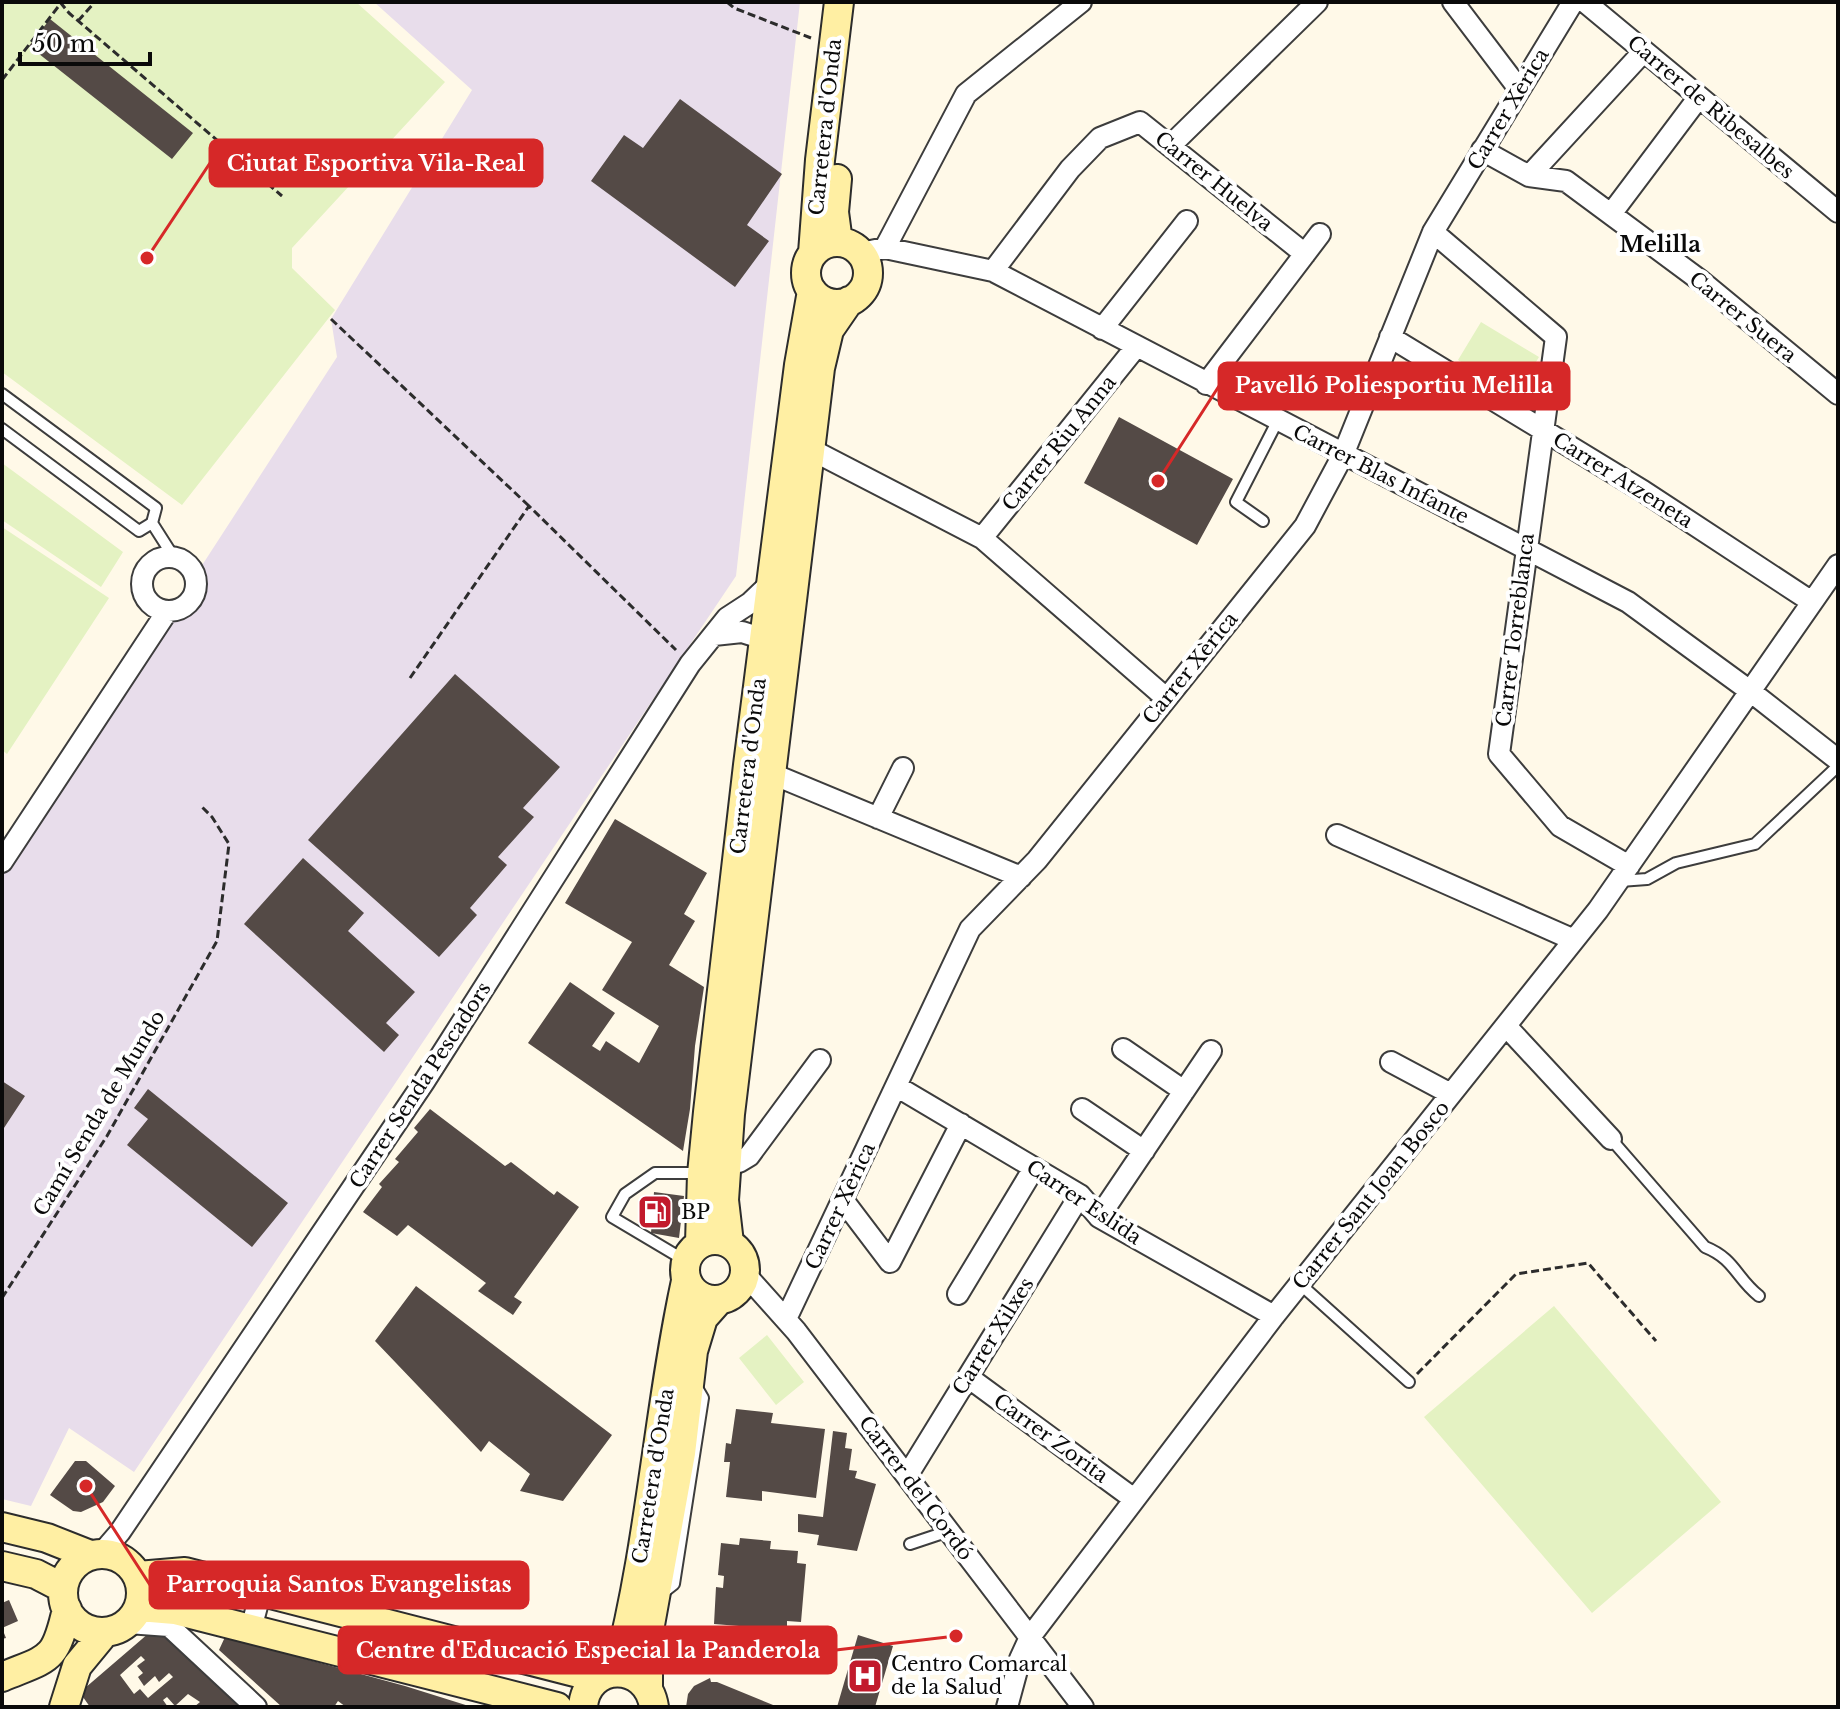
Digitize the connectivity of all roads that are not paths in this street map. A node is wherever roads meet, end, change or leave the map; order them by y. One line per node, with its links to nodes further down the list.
1 (839, 2): 19 (main road, Carretera d'Onda)
2 (855, 2): 19 (main road, Carretera d'Onda)
3 (1081, 2): 19 (street)
4 (1317, 2): 11 (street)
5 (1453, 2): 9 (street)
6 (1573, 2): 9 (street, Carrer Xèrica)
7 (1585, 2): 8 (street, Carrer de Ribesalbes)
8 (1644, 51): 10 (street, Carrer de Ribesalbes); 13 (street)
9 (1519, 89): 12 (street, Carrer Xèrica)
10 (1699, 97): 14 (street, Carrer de Ribesalbes); 15 (street)
11 (1170, 146): 20 (street, Carrer Huelva); 21 (street, Carrer Huelva)
12 (1482, 150): 13 (street, Carrer Suera); 17 (street, Carrer Xèrica)
13 (1529, 176): 15 (street, Carrer Suera)
14 (1838, 212)
15 (1611, 214): 29 (street, Carrer Suera)
16 (1187, 221): 24 (street)
17 (1433, 232): 25 (street, Carrer Xèrica); 32 (street, Carrer Torreblanca)
18 (1320, 234): 20 (street)
19 (849, 249): 21 (street, Carrer Blas Infante); 22 (main road); 23 (main road)
20 (1305, 254): 27 (street)
21 (993, 271): 24 (street, Carrer Blas Infante)
22 (812, 291): 23 (main road); 41 (main road, Carretera d'Onda)
23 (849, 301): 33 (main road, Carretera d'Onda)
24 (1102, 329): 26 (street, Carrer Blas Infante)
25 (1390, 337): 32 (street, Carrer Atzeneta); 34 (street, Carrer Xèrica)
26 (1136, 347): 27 (street, Carrer Blas Infante); 37 (street, Carrer Riu Anna)
27 (1206, 384): 30 (street, Carrer Blas Infante)
28 (2, 394): 36 (lane)
29 (1838, 394)
30 (1278, 420): 34 (street, Carrer Blas Infante); 35 (lane)
31 (2, 429): 36 (lane)
32 (1543, 429): 38 (street, Carrer Torreblanca); 42 (street, Carrer Atzeneta)
33 (810, 449): 37 (street); 51 (main road, Carretera d'Onda)
34 (1343, 455): 38 (street, Carrer Blas Infante); 47 (street, Carrer Xèrica)
35 (1263, 521)
36 (152, 523): 39 (lane)
37 (982, 538): 47 (street)
38 (1525, 549): 46 (street, Carrer Blas Infante); 55 (street, Carrer Torreblanca)
39 (173, 556): 43 (street); 43 (street)
40 (1838, 565): 42 (street, Carrer Sant Joan Bosco)
41 (771, 583): 44 (street, Carrer Senda Pescadors); 45 (main road, Carretera d'Onda)
42 (1812, 602): 46 (street, Carrer Sant Joan Bosco)
43 (166, 613): 54 (street)
44 (714, 635): 45 (street); 91 (street, Carrer Senda Pescadors)
45 (764, 639): 70 (main road, Carretera d'Onda)
46 (1750, 691): 48 (street, Carrer Blas Infante); 55 (street, Carrer Sant Joan Bosco)
47 (1166, 698): 56 (street, Carrer Xèrica)
48 (1838, 760)
49 (1838, 766): 55 (lane)
50 (903, 768): 52 (street)
51 (770, 773): 52 (street); 70 (main road, Carretera d'Onda)
52 (878, 818): 56 (street)
53 (1337, 835): 57 (street)
54 (2, 862)
55 (1624, 874): 57 (street, Carrer Sant Joan Bosco)
56 (1021, 877): 63 (street, Carrer Xèrica)
57 (1574, 940): 58 (street, Carrer Sant Joan Bosco)
58 (1506, 1026): 65 (street, Carrer Sant Joan Bosco); 68 (street)
59 (1123, 1049): 64 (street)
60 (1211, 1051): 64 (street)
61 (820, 1060): 70 (street)
62 (1391, 1062): 65 (street)
63 (896, 1086): 67 (street, Carrer Eslida); 73 (street, Carrer Xèrica)
64 (1184, 1091): 69 (street)
65 (1451, 1094): 78 (street, Carrer Sant Joan Bosco)
66 (1082, 1109): 69 (street)
67 (961, 1124): 71 (street, Carrer Eslida); 73 (street)
68 (1611, 1139): 80 (lane)
69 (1144, 1151): 74 (street)
70 (714, 1168): 75 (main road, Carretera d'Onda); 76 (main road, Carretera d'Onda); 76 (lane)
71 (1034, 1168): 72 (street, Carrer Eslida); 79 (street)
72 (1080, 1195): 74 (street, Carrer Eslida); 84 (street, Carrer Xilxes)
73 (843, 1200): 83 (street, Carrer Xèrica)
74 (1099, 1217): 82 (street, Carrer Eslida)
75 (729, 1243): 76 (main road); 77 (main road)
76 (691, 1262): 81 (main road); 97 (main road, Carretera d'Onda)
77 (745, 1274): 81 (main road); 83 (street, Carrer del Cordó)
78 (1300, 1284): 82 (street, Carrer Sant Joan Bosco); 85 (lane)
79 (958, 1294)
80 (1759, 1296)
81 (719, 1300): 99 (main road, Carretera d'Onda)
82 (1274, 1316): 87 (street, Carrer Sant Joan Bosco)
83 (786, 1319): 86 (street, Carrer del Cordó)
84 (968, 1377): 86 (street, Carrer Xilxes); 87 (street, Carrer Zorita)
85 (1409, 1382)
86 (907, 1476): 89 (street, Carrer del Cordó)
87 (1134, 1499): 96 (street, Carrer Sant Joan Bosco)
88 (2, 1527): 91 (main road)
89 (949, 1531): 90 (lane); 96 (street, Carrer del Cordó)
90 (910, 1544)
91 (114, 1555): 93 (main road); 94 (main road); 94 (main road)
92 (2, 1566): 94 (main road)
93 (261, 1591): 95 (street); 97 (main road)
94 (92, 1618): 95 (main road); 98 (main road); 101 (main road); 102 (street)
95 (251, 1629): 100 (main road)
96 (1030, 1637): 104 (street, Carrer Sant Joan Bosco); 105 (street, Carrer del Cordó)
97 (608, 1675): 99 (main road); 103 (main road, Carretera d'Onda)
98 (2, 1677)
99 (651, 1696)
100 (543, 1705)
101 (64, 1707)
102 (256, 1707)
103 (583, 1707)
104 (1007, 1707)
105 (1083, 1707)

